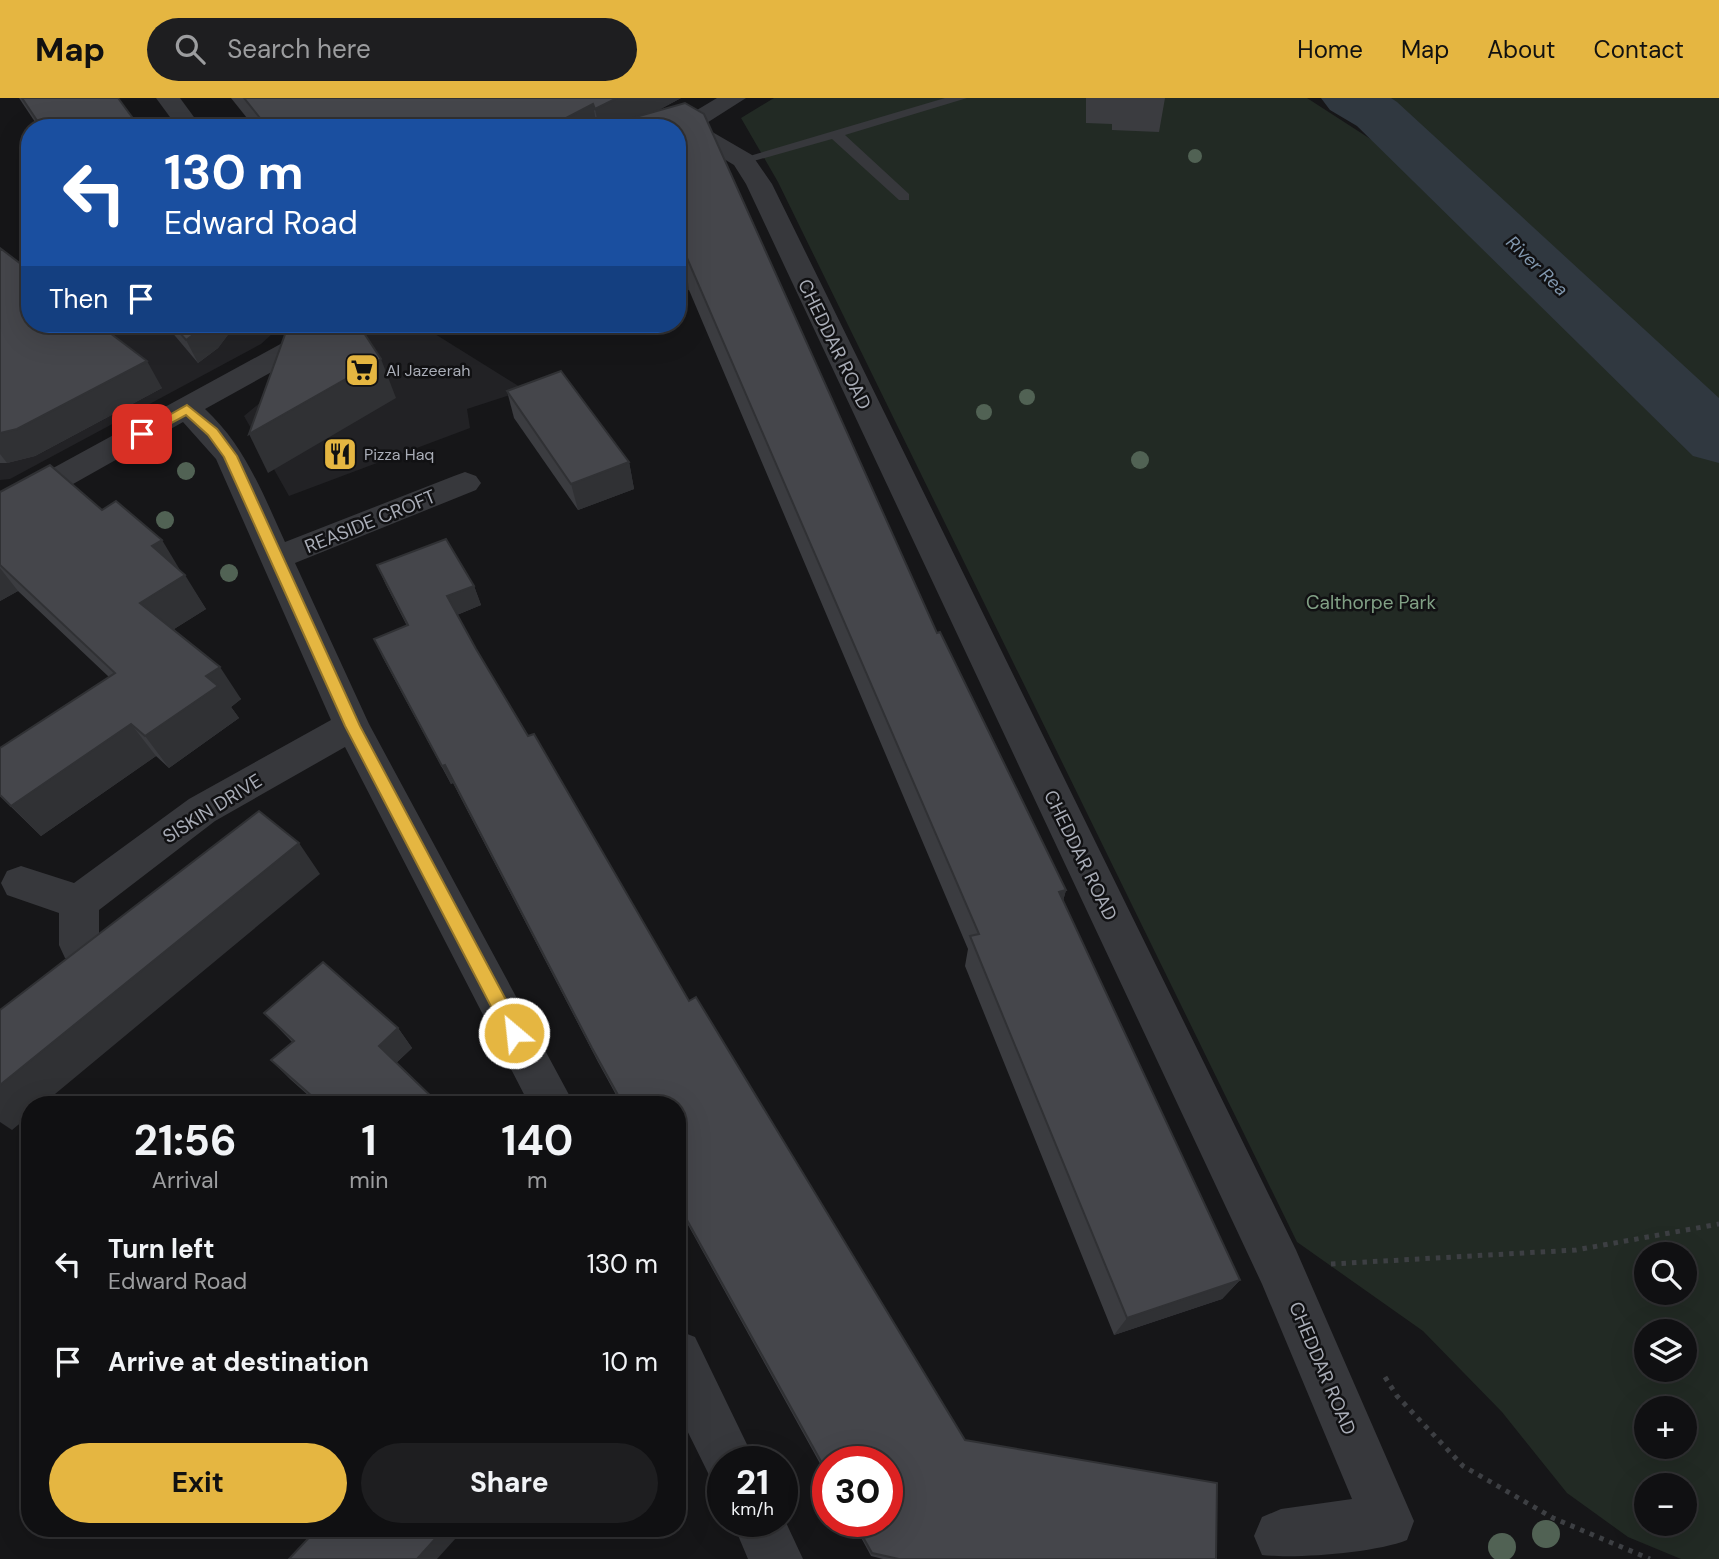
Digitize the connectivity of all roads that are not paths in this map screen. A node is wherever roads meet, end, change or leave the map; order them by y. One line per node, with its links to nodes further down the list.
1 (168, 98): 4 (street)
2 (960, 98): 7 (lane)
3 (720, 101): 5 (street)
4 (183, 119)
5 (686, 125)
6 (686, 131): 8 (street, CHEDDAR ROAD)
7 (835, 134): 8 (lane); 9 (lane)
8 (743, 160): 22 (street, CHEDDAR ROAD)
9 (904, 197)
10 (321, 333): 11 (street)
11 (187, 409): 13 (street); 14 (street)
12 (465, 483): 14 (street, REASIDE CROFT)
13 (0, 512)
14 (274, 559): 15 (street)
15 (352, 726): 17 (street, SISKIN DRIVE); 19 (street)
16 (21, 883): 17 (street)
17 (79, 902): 18 (street)
18 (79, 945)
19 (548, 1096)
20 (686, 1373): 21 (street)
21 (722, 1446)
22 (1281, 1536)
23 (766, 1537): 24 (street)
24 (776, 1559)

